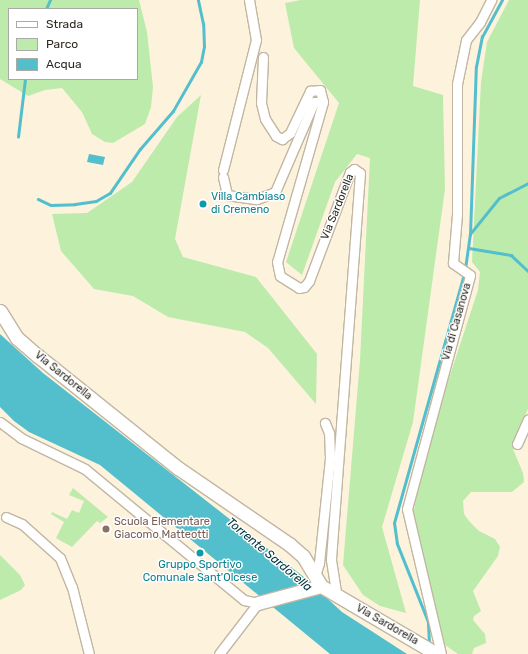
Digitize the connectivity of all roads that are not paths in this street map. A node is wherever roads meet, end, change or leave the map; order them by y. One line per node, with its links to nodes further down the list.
1 (249, 0): 4 (street)
2 (491, 0): 17 (street, Via di Casanova)
3 (263, 57): 4 (street)
4 (323, 102): 12 (street, Via Sardorella)
5 (0, 312): 11 (main road, Via Sardorella)
6 (528, 419): 9 (street)
7 (0, 422): 13 (street)
8 (325, 423): 11 (street)
9 (517, 444)
10 (6, 517): 14 (street)
11 (317, 583): 12 (main road, Via Sardorella); 13 (main road)
12 (337, 596): 16 (main road, Via Sardorella)
13 (260, 602): 15 (street)
14 (89, 654)
15 (219, 654)
16 (437, 654)
17 (441, 654)

